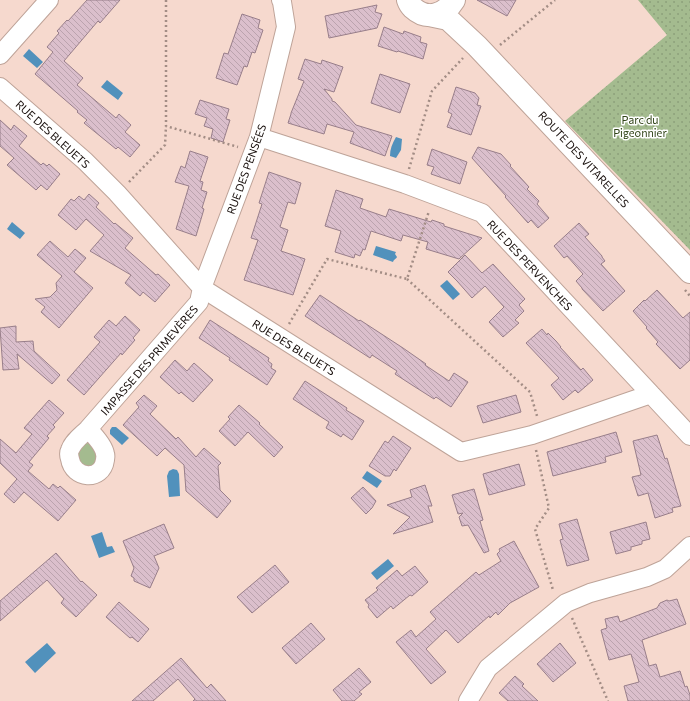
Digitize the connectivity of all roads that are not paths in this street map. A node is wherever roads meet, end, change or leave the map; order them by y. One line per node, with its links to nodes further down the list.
1 (49, 0): 7 (street)
2 (281, 0): 9 (street, RUE DES PENSÉES)
3 (408, 0): 5 (main road, ROUTE DES VITARELLES)
4 (454, 1): 5 (main road); 6 (main road, ROUTE DES VITARELLES)
5 (429, 15): 6 (main road, ROUTE DES VITARELLES)
6 (477, 46): 10 (main road, ROUTE DES VITARELLES)
7 (0, 55)
8 (0, 87): 11 (street, RUE DES BLEUETS)
9 (256, 144): 11 (street, RUE DES PENSÉES); 12 (street, RUE DES PERVENCHES)
10 (690, 272)
11 (202, 288): 12 (street, RUE DES BLEUETS); 13 (street, IMPASSE DES PRIMEVÈRES)
12 (650, 394): 14 (street, RUE DES PERVENCHES)
13 (88, 429)
14 (690, 436)
15 (690, 546): 16 (street)
16 (468, 701)

